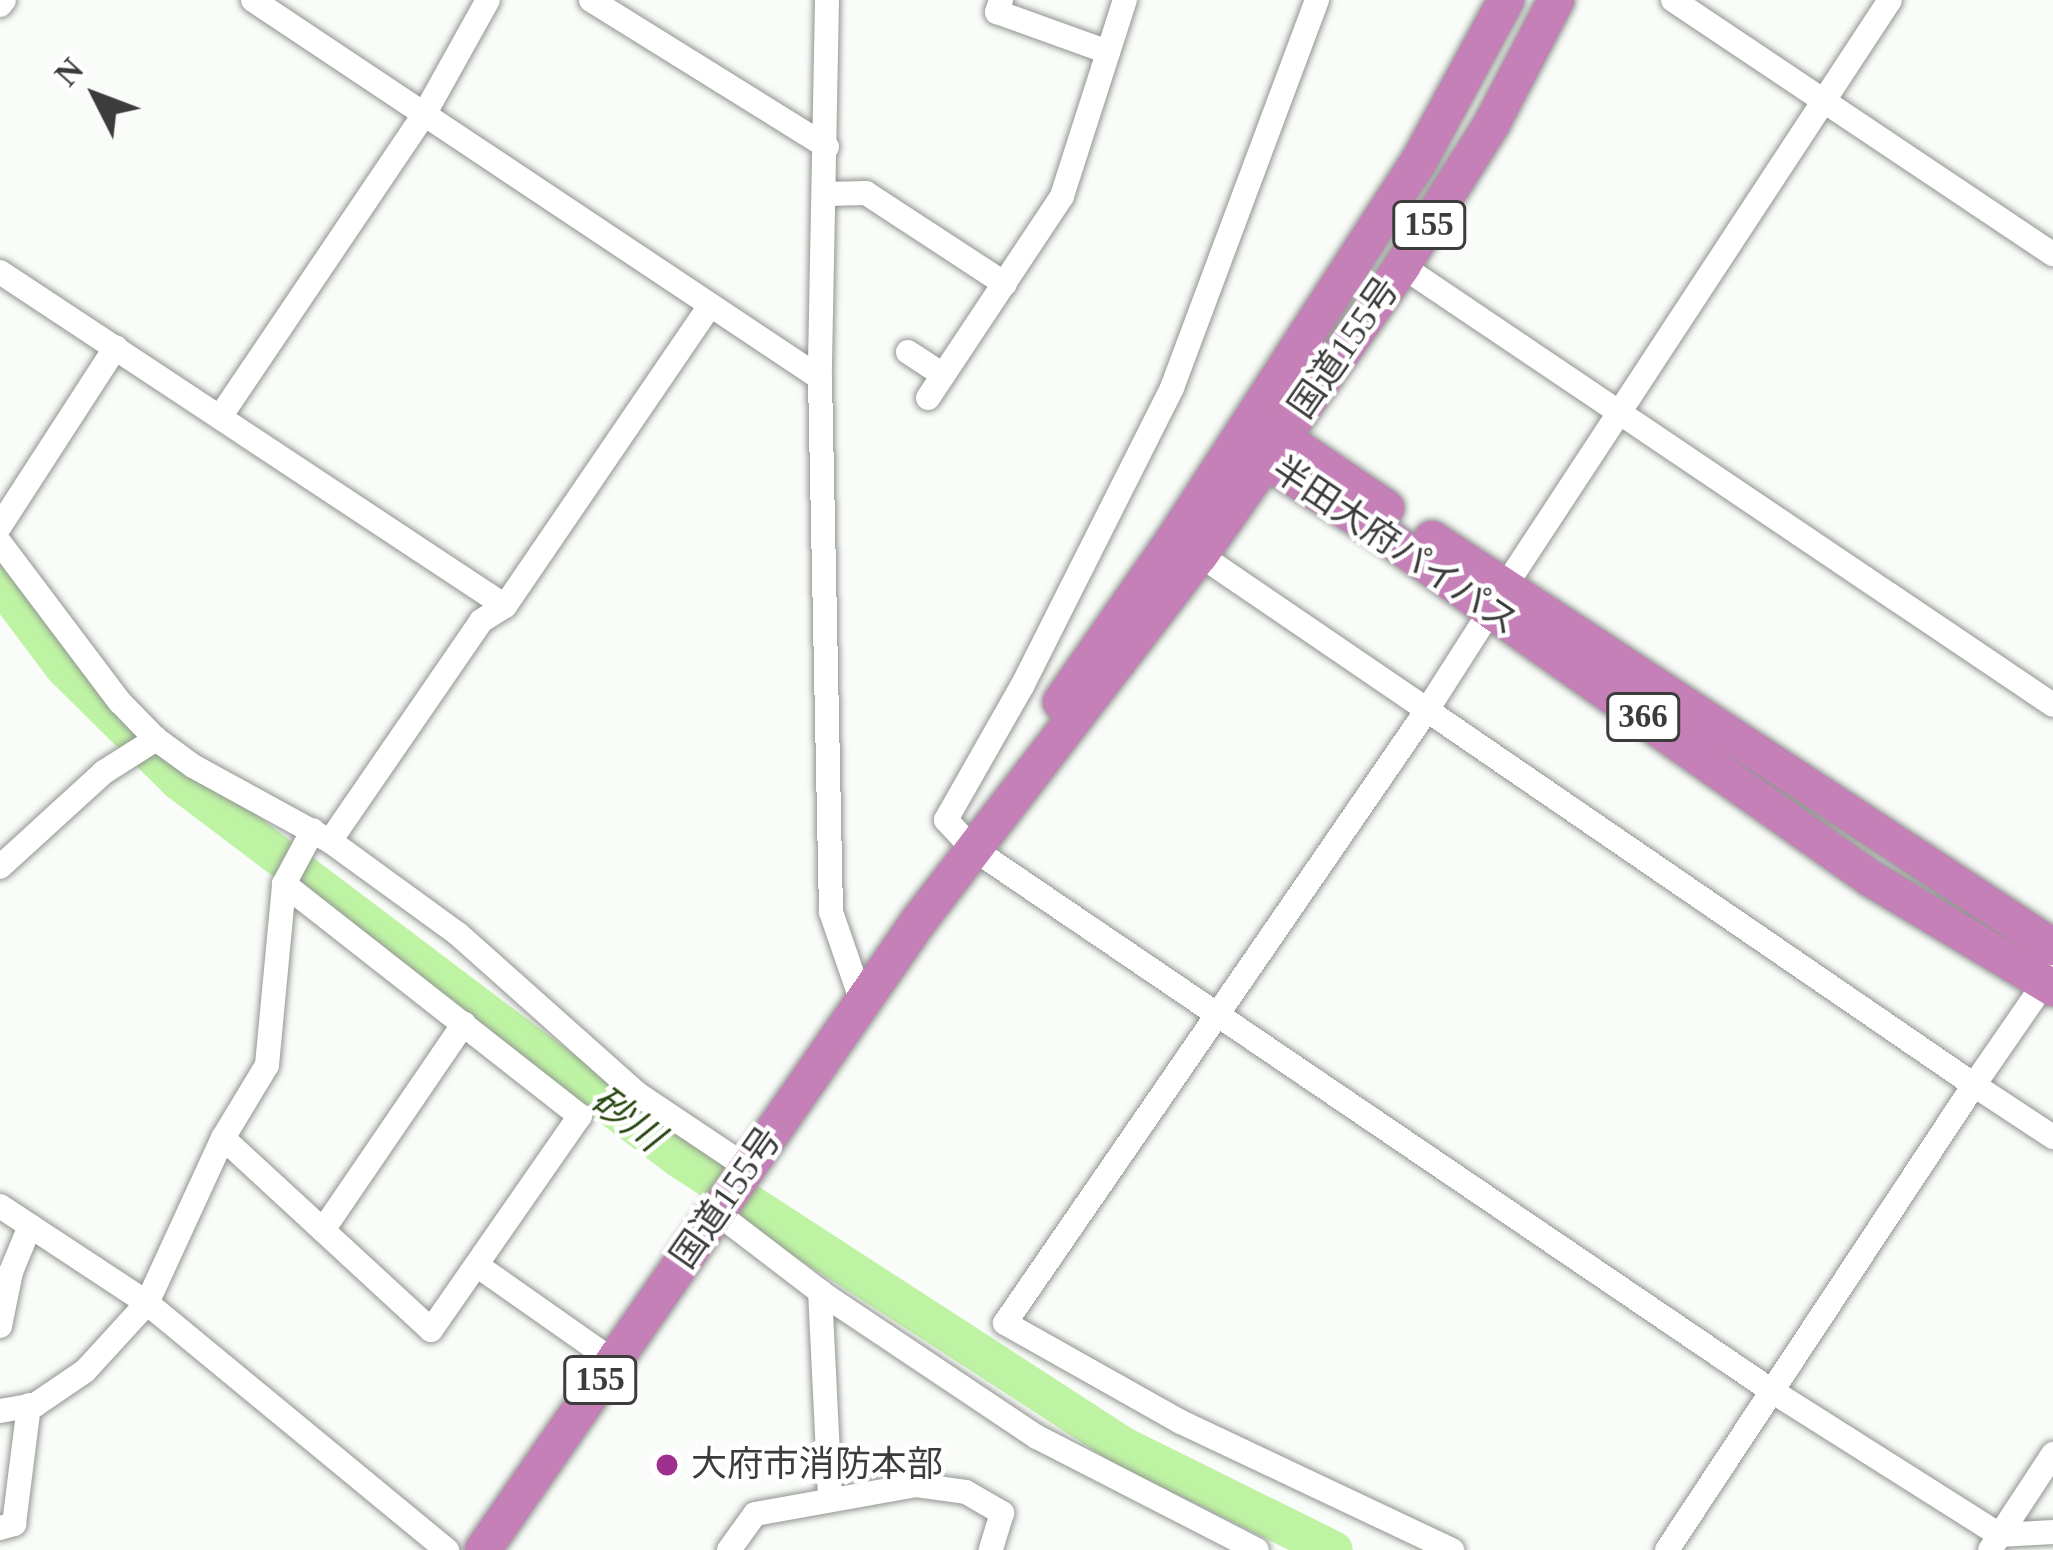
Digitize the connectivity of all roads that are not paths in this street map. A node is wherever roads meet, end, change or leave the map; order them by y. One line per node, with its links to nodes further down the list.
1 (253, 0): 14 (street)
2 (488, 0): 14 (street)
3 (591, 0): 15 (street)
4 (827, 0): 15 (street)
5 (1001, 0): 12 (street)
6 (1125, 0): 12 (street)
7 (1317, 0): 39 (street)
8 (1506, 0): 29 (highway, 国道155号 / 155)
9 (1556, 0): 18 (highway, 国道155号 / 155)
10 (1673, 0): 13 (street)
11 (1890, 0): 13 (street)
12 (1108, 52): 20 (street)
13 (1824, 102): 17 (street); 27 (street)
14 (425, 112): 21 (street); 28 (street)
15 (827, 147): 16 (street)
16 (826, 194): 20 (street); 25 (street)
17 (2053, 254)
18 (1402, 266): 27 (street); 29 (highway, 国道155号 / 155)
19 (0, 272): 22 (street)
20 (1004, 284): 24 (street)
21 (710, 306): 25 (street); 34 (street)
22 (116, 347): 28 (street); 30 (street)
23 (908, 352): 24 (street)
24 (943, 375): 26 (street)
25 (820, 378): 44 (street)
26 (928, 398)
27 (1618, 411): 33 (street); 35 (street)
28 (220, 417): 34 (street)
29 (1263, 443): 32 (highway, 国道155号 / 155); 33 (highway, 半田大府パイパス / 366); 39 (highway, 国道155号 / 155)
30 (0, 526)
31 (0, 543): 37 (street)
32 (1200, 555): 36 (street); 39 (highway, 国道155号 / 155)
33 (1498, 599): 36 (street); 42 (highway, 半田大府パイパス / 366); 43 (highway, 半田大府パイパス / 366)
34 (505, 606): 38 (street)
35 (2053, 705)
36 (1427, 710): 45 (street); 47 (street)
37 (156, 739): 38 (street); 40 (street)
38 (318, 834): 41 (street); 50 (street)
39 (972, 848): 44 (highway, 国道155号 / 155); 45 (street)
40 (0, 867)
41 (284, 883): 46 (street); 49 (street)
42 (2053, 947)
43 (2051, 981): 47 (street)
44 (862, 1005): 50 (highway, 国道155号 / 155)
45 (1214, 1013): 61 (street); 74 (street)
46 (464, 1023): 54 (street); 55 (street)
47 (1974, 1085): 48 (street); 61 (street)
48 (2053, 1136)
49 (223, 1138): 54 (street); 58 (street)
50 (747, 1168): 52 (highway, 国道155号 / 155)
51 (0, 1206): 53 (street)
52 (716, 1211): 57 (street); 60 (highway, 国道155号 / 155)
53 (30, 1226): 56 (street); 58 (street)
54 (323, 1230): 55 (street)
55 (478, 1266): 60 (street)
56 (5, 1271): 59 (street)
57 (820, 1291): 65 (street); 73 (street)
58 (147, 1303): 62 (street); 69 (street)
59 (0, 1326)
60 (613, 1361): 70 (highway, 国道155号 / 155)
61 (1772, 1391): 68 (street); 75 (street)
62 (29, 1405): 63 (street); 66 (street)
63 (0, 1411)
64 (2053, 1454): 68 (street)
65 (830, 1499): 71 (street); 72 (street)
66 (0, 1528)
67 (2053, 1532): 68 (street)
68 (1995, 1543)
69 (447, 1550)
70 (483, 1550)
71 (729, 1550)
72 (991, 1550)
73 (1257, 1550)
74 (1452, 1550)
75 (1667, 1550)

